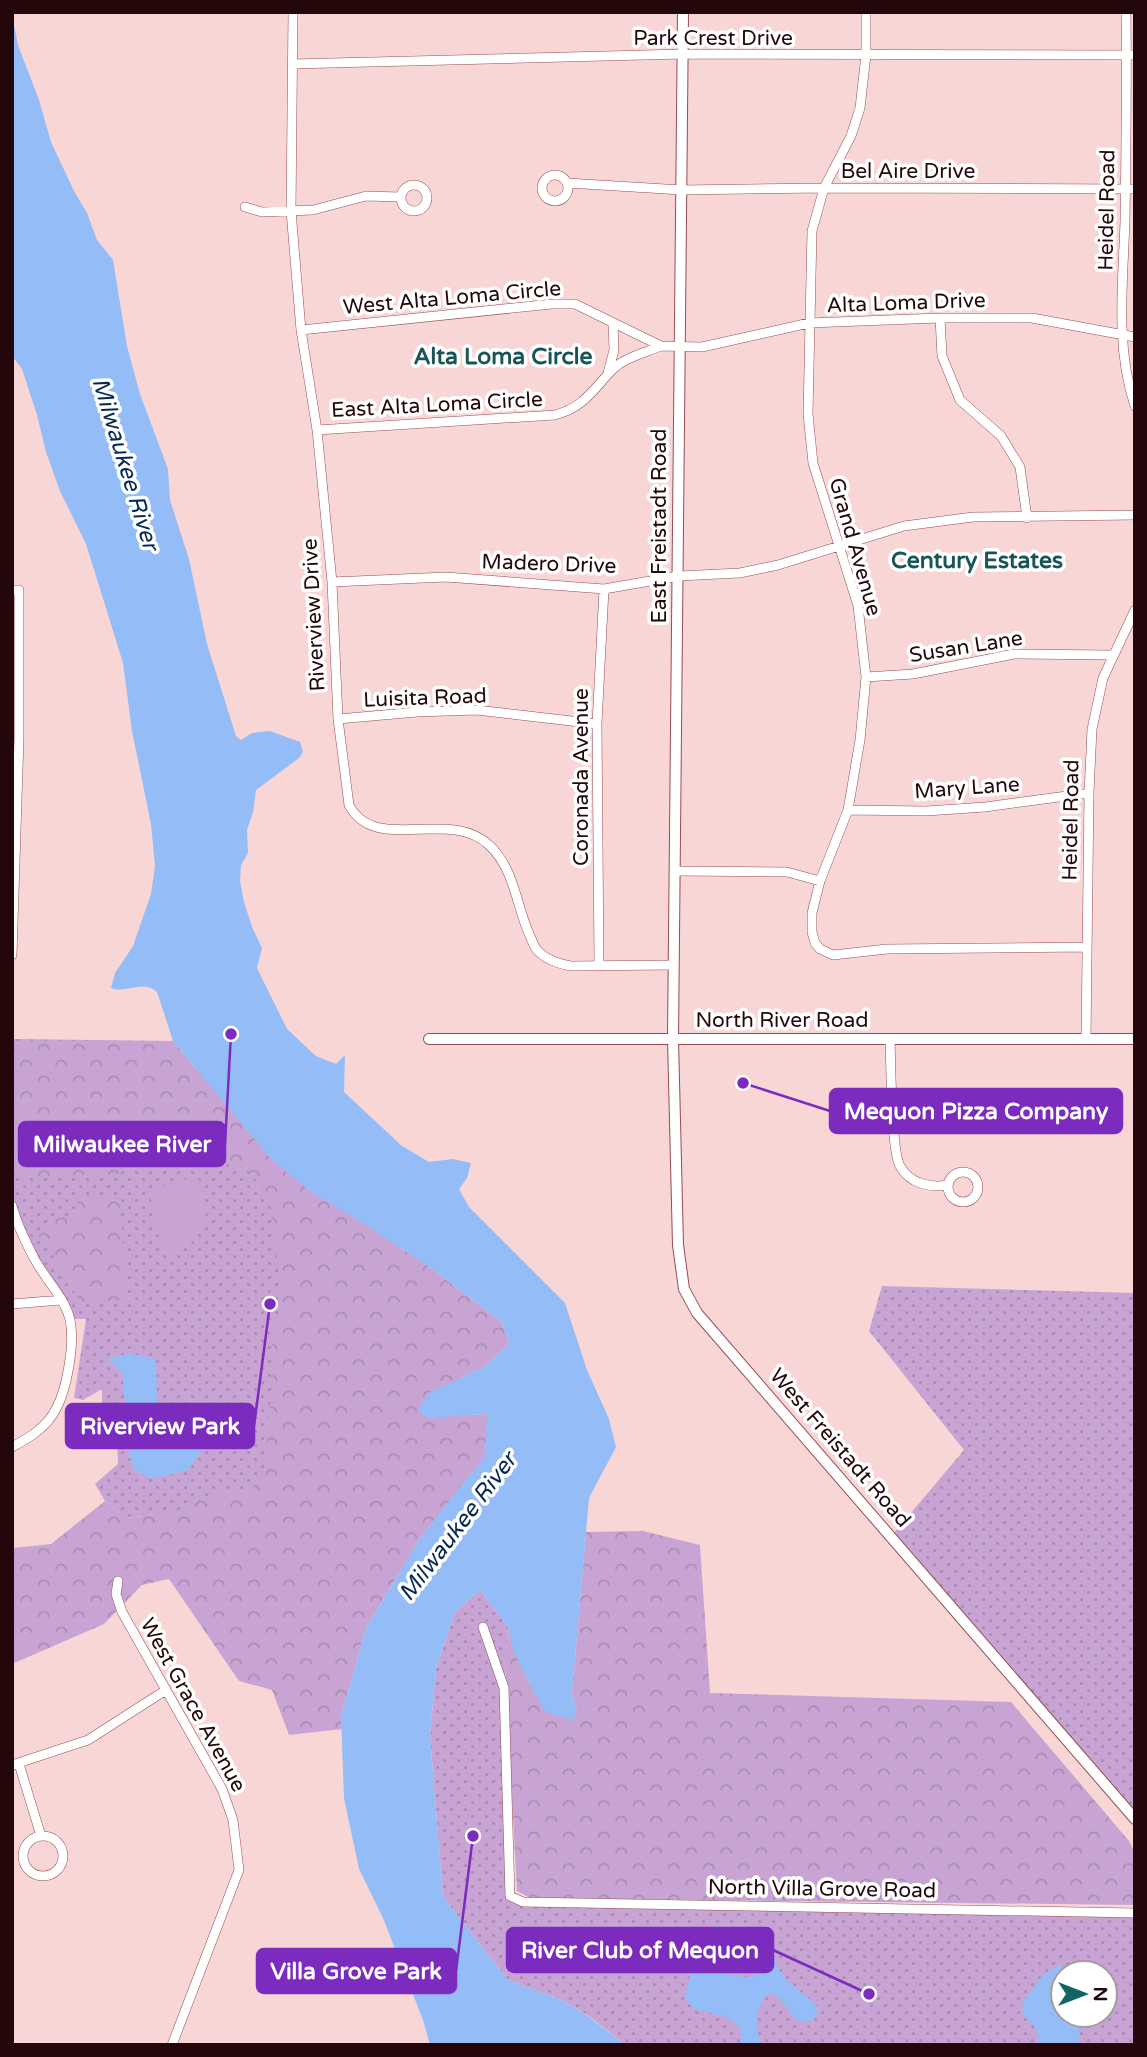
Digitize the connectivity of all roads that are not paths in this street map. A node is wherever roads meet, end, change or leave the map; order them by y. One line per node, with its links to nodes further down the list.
1 (293, 12): 8 (street, Riverview Drive)
2 (684, 12): 5 (street, East Freistadt Road)
3 (866, 12): 6 (street, Grand Avenue)
4 (1126, 12): 7 (street, Heidel Road)
5 (683, 54): 6 (street, Park Crest Drive); 8 (street, Park Crest Drive); 12 (street, East Freistadt Road)
6 (866, 55): 7 (street, Park Crest Drive); 10 (street, Grand Avenue)
7 (1131, 55): 11 (street, Heidel Road)
8 (292, 64): 15 (street, Riverview Drive)
9 (567, 183): 12 (street, Bel Aire Drive)
10 (824, 188): 11 (street, Bel Aire Drive); 12 (street, Bel Aire Drive); 18 (street, Grand Avenue)
11 (1130, 189): 20 (street, Heidel Road)
12 (682, 190): 23 (street, East Freistadt Road)
13 (400, 197): 15 (street)
14 (245, 207): 15 (street)
15 (291, 211): 19 (street, Riverview Drive)
16 (940, 318): 18 (street, Alta Loma Drive); 20 (street, Alta Loma Drive); 28 (street)
17 (613, 323): 19 (street, West Alta Loma Circle); 22 (street, West Alta Loma Circle); 24 (street)
18 (809, 323): 23 (street, Alta Loma Drive); 29 (street, Grand Avenue)
19 (301, 330): 26 (street, Riverview Drive)
20 (1121, 334): 21 (street, Alta Loma Drive); 25 (street, Heidel Road)
21 (1135, 337)
22 (661, 346): 23 (street, West Alta Loma Circle); 24 (street, East Alta Loma Circle)
23 (680, 347): 30 (street, East Freistadt Road)
24 (607, 376): 26 (street, East Alta Loma Circle)
25 (1135, 406)
26 (317, 430): 31 (street, Riverview Drive)
27 (1135, 515): 28 (street, Madero Drive)
28 (1027, 517): 29 (street, Madero Drive)
29 (839, 545): 30 (street, Madero Drive); 36 (street, Grand Avenue)
30 (679, 576): 32 (street, Madero Drive); 42 (street, East Freistadt Road)
31 (331, 582): 32 (street, Madero Drive); 37 (street, Riverview Drive)
32 (604, 589): 38 (street, Coronada Avenue)
33 (16, 590): 39 (street)
34 (1135, 610): 35 (street, Heidel Road)
35 (1113, 655): 36 (street, Susan Lane); 40 (street, Heidel Road)
36 (866, 677): 41 (street, Grand Avenue)
37 (338, 719): 38 (street, Luisita Road); 47 (street, Riverview Drive)
38 (597, 724): 47 (street, Coronada Avenue)
39 (16, 738): 43 (street)
40 (1089, 793): 41 (street, Mary Lane); 45 (street, Heidel Road)
41 (848, 810): 44 (street, Grand Avenue)
42 (676, 871): 44 (street); 48 (street, East Freistadt Road)
43 (14, 880): 46 (street)
44 (820, 881): 45 (street, Grand Avenue)
45 (1087, 947): 51 (street, Heidel Road)
46 (12, 955)
47 (599, 965): 48 (street, Riverview Drive)
48 (674, 965): 50 (street, East Freistadt Road)
49 (429, 1039): 50 (street, North River Road)
50 (674, 1039): 53 (street, North River Road); 63 (street, West Freistadt Road)
51 (1086, 1039): 52 (street, North River Road); 53 (street, North River Road)
52 (1135, 1039)
53 (890, 1040): 54 (street)
54 (947, 1185)
55 (12, 1206): 56 (street)
56 (61, 1300): 57 (street); 58 (street)
57 (12, 1304)
58 (12, 1447)
59 (118, 1581): 61 (street, West Grace Avenue)
60 (483, 1627): 65 (street, North Villa Grove Road)
61 (166, 1690): 62 (street); 66 (street, West Grace Avenue)
62 (15, 1764): 64 (street)
63 (1135, 1819)
64 (41, 1836): 64 (street)
65 (1135, 1913)
66 (172, 2045)

